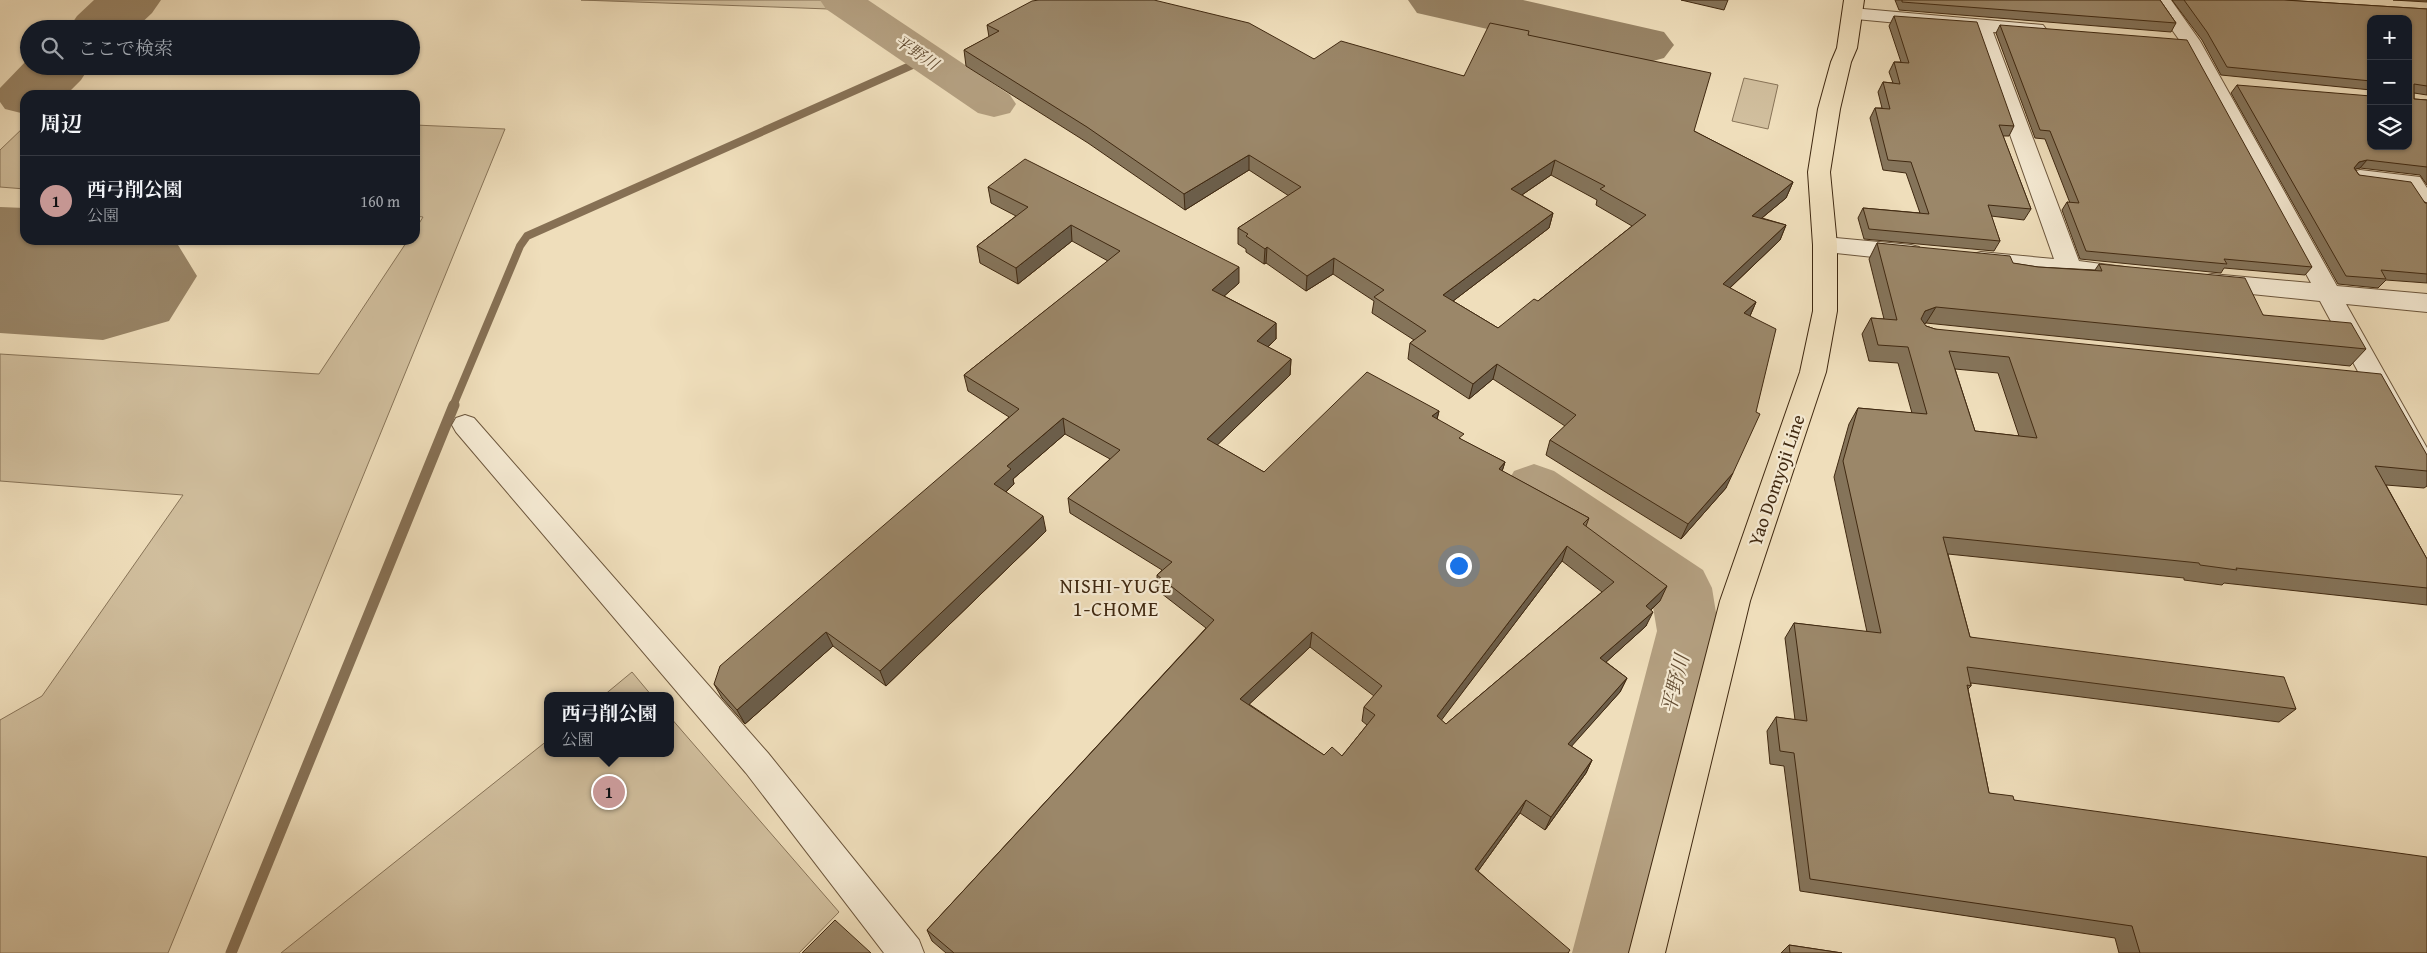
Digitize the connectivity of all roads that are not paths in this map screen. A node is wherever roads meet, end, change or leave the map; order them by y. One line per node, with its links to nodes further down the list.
1 (2161, 0): 13 (street)
2 (1853, 7): 3 (street); 7 (main road, Yao Domyoji Line)
3 (1981, 25): 4 (street); 10 (street)
4 (2050, 30)
5 (2360, 177): 6 (street)
6 (2427, 205)
7 (1825, 245): 8 (street); 20 (main road, Yao Domyoji Line)
8 (1933, 255)
9 (1962, 258): 10 (street)
10 (2070, 269): 11 (street)
11 (2137, 275)
12 (2195, 280): 13 (street)
13 (2330, 294): 14 (street); 16 (street)
14 (2427, 303)
15 (2347, 376): 16 (street)
16 (2376, 379): 18 (street)
17 (465, 425): 19 (street)
18 (2427, 473)
19 (906, 953)
20 (1647, 953)

